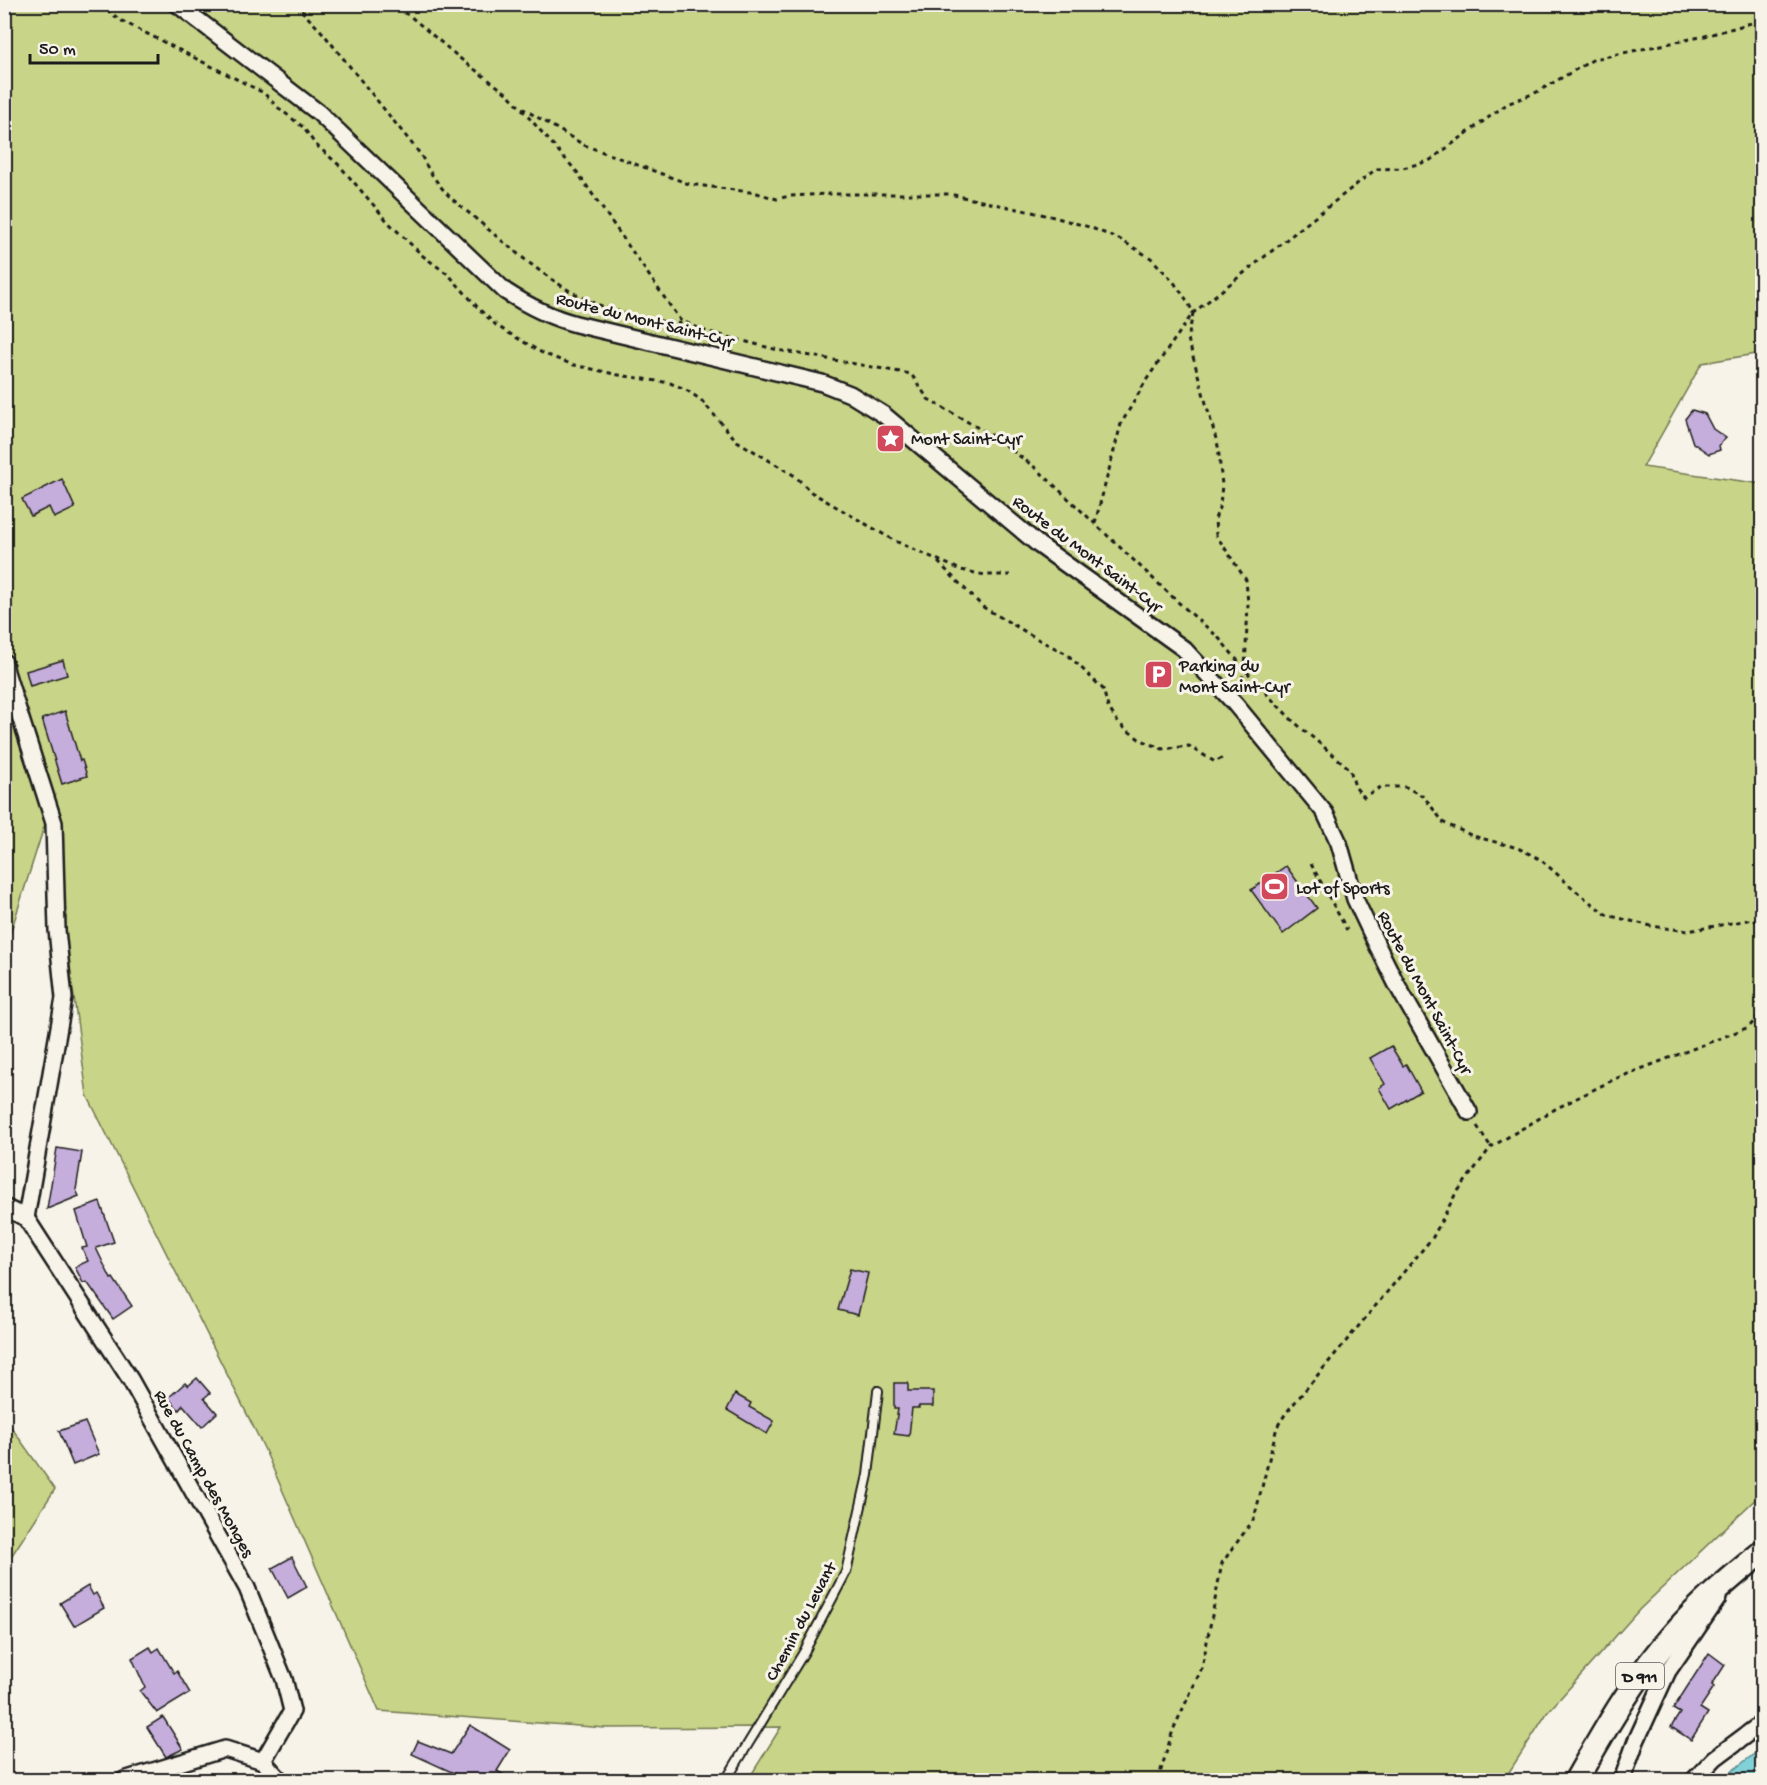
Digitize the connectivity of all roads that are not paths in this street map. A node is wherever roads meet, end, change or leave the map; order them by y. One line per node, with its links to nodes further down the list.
1 (177, 4): 3 (street, Route du Mont Saint-Cyr)
2 (4, 662): 5 (street)
3 (1469, 1112)
4 (4, 1207): 5 (street)
5 (26, 1218): 10 (street, Rue du Camp des Monges)
6 (878, 1391): 13 (lane, Chemin du Levant)
7 (1762, 1551): 8 (main road, D 911)
8 (1723, 1585): 14 (main road, D 911); 15 (street)
9 (1762, 1723): 16 (street)
10 (263, 1761): 11 (street); 12 (street)
11 (124, 1780)
12 (280, 1780)
13 (726, 1780)
14 (1576, 1780)
15 (1622, 1780)
16 (1694, 1780)

